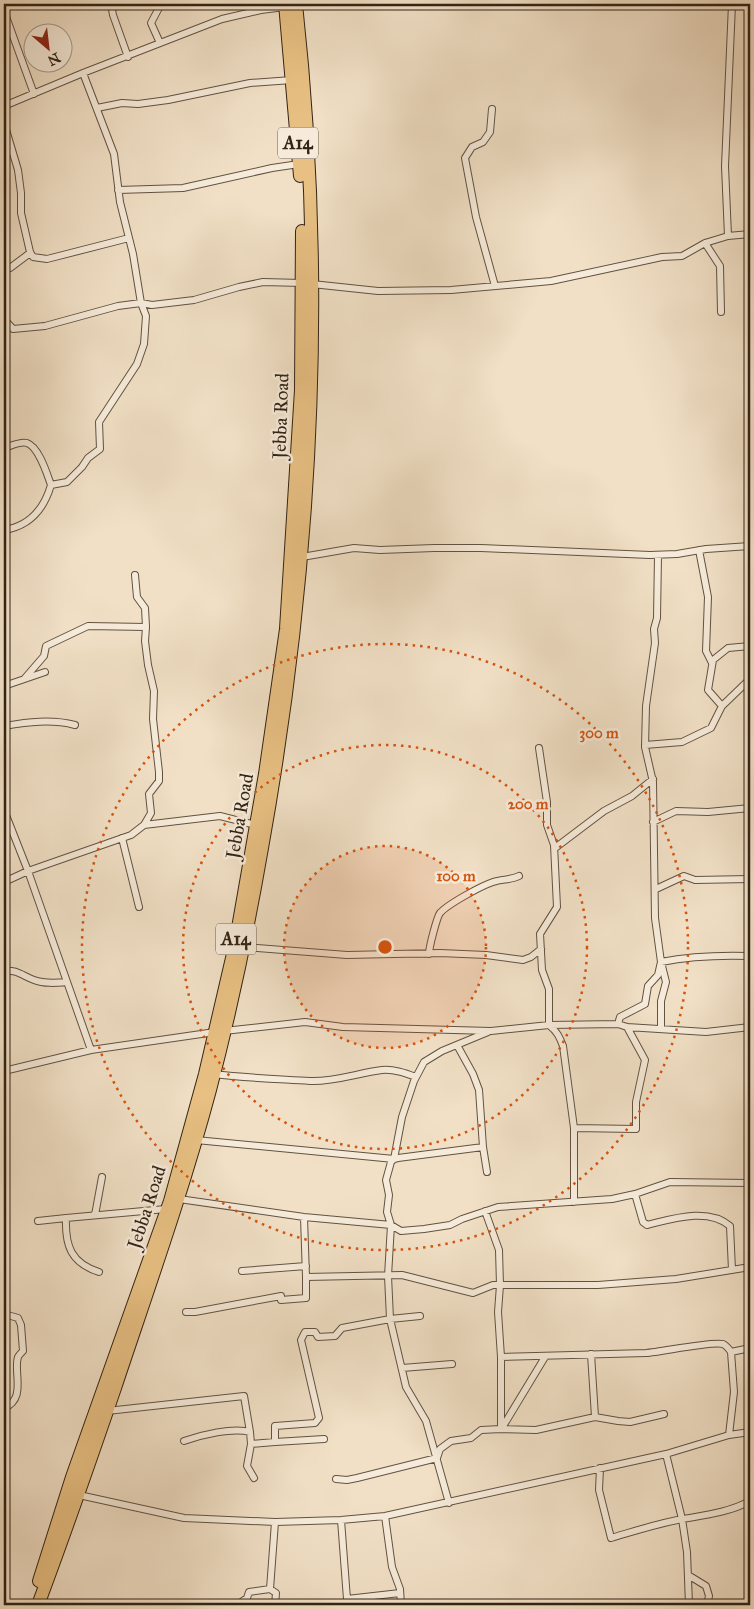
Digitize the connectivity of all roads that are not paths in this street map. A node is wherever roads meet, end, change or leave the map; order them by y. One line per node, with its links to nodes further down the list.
1 (135, 4): 4 (street)
2 (161, 4): 7 (street)
3 (732, 4): 19 (street)
4 (112, 5): 8 (street)
5 (289, 5): 7 (street); 10 (highway, Jebba Road / A14); 24 (highway)
6 (4, 11): 11 (street)
7 (160, 44): 8 (street)
8 (128, 57): 9 (street)
9 (83, 73): 11 (street); 13 (street)
10 (292, 80): 13 (street); 16 (highway, Jebba Road / A14)
11 (34, 94): 12 (street)
12 (4, 106)
13 (97, 108): 17 (street)
14 (492, 109): 25 (street)
15 (4, 123): 22 (street)
16 (299, 164): 17 (street); 24 (highway, Jebba Road / A14)
17 (118, 190): 20 (street)
18 (750, 234): 19 (street)
19 (728, 236): 21 (street)
20 (129, 238): 22 (street); 26 (street)
21 (705, 243): 25 (street); 27 (street)
22 (30, 253): 23 (street)
23 (4, 269)
24 (307, 283): 25 (street); 26 (street); 35 (highway); 54 (highway, Jebba Road / A14)
25 (496, 286)
26 (141, 303): 28 (street); 30 (street)
27 (720, 312)
28 (4, 319)
29 (4, 448): 30 (street)
30 (51, 485): 31 (street)
31 (4, 530)
32 (750, 546): 33 (street)
33 (699, 550): 34 (street); 39 (street)
34 (658, 555): 35 (street); 47 (street)
35 (302, 557): 63 (highway)
36 (135, 576): 37 (street)
37 (146, 627): 41 (street); 53 (street)
38 (750, 646): 39 (street)
39 (712, 663): 44 (street)
40 (45, 672): 41 (street)
41 (25, 678): 43 (street)
42 (750, 679): 44 (street)
43 (4, 686)
44 (722, 706): 47 (street)
45 (75, 725): 46 (street)
46 (4, 726)
47 (646, 745): 49 (street)
48 (539, 748): 56 (street)
49 (653, 779): 52 (street); 56 (street)
50 (750, 808): 52 (street)
51 (4, 810): 57 (street)
52 (653, 822): 61 (street)
53 (144, 825): 54 (street); 55 (street)
54 (256, 825): 75 (highway, Jebba Road / A14)
55 (122, 838): 57 (street); 62 (street)
56 (555, 848): 64 (street)
57 (28, 871): 60 (street); 69 (street)
58 (519, 876): 65 (street)
59 (750, 879): 61 (street)
60 (4, 882)
61 (656, 889): 67 (street)
62 (139, 907)
63 (244, 947): 65 (street); 75 (highway)
64 (541, 949): 65 (street); 71 (street)
65 (429, 954)
66 (750, 956): 67 (street)
67 (661, 962): 70 (street); 74 (street)
68 (4, 971): 69 (street)
69 (67, 982): 78 (street)
70 (618, 1024): 71 (street); 72 (street)
71 (549, 1025): 76 (street); 82 (street)
72 (627, 1027): 74 (street); 82 (street)
73 (750, 1027): 74 (street)
74 (661, 1028)
75 (219, 1031): 76 (street); 78 (street); 80 (highway); 92 (highway, Jebba Road / A14)
76 (491, 1031): 77 (street)
77 (457, 1045): 81 (street); 84 (street)
78 (91, 1050): 79 (street)
79 (4, 1071)
80 (214, 1074): 81 (street); 83 (highway)
81 (416, 1077): 85 (street)
82 (574, 1128): 91 (street)
83 (196, 1140): 85 (street); 90 (highway)
84 (483, 1147): 85 (street); 86 (street)
85 (394, 1159): 98 (street)
86 (487, 1172)
87 (102, 1177): 94 (street)
88 (750, 1184): 89 (street)
89 (635, 1194): 91 (street); 101 (street)
90 (179, 1199): 95 (street); 119 (highway)
91 (574, 1202): 93 (street)
92 (166, 1209): 94 (street); 145 (highway, Jebba Road / A14)
93 (486, 1211): 98 (street); 106 (street)
94 (95, 1215): 96 (street)
95 (304, 1217): 98 (street); 99 (street)
96 (66, 1218): 97 (street); 103 (street)
97 (38, 1221)
98 (391, 1224): 104 (street)
99 (306, 1266): 102 (street); 105 (street)
100 (750, 1267): 101 (street)
101 (732, 1270): 106 (street)
102 (242, 1271)
103 (99, 1272)
104 (388, 1276): 105 (street); 106 (street); 110 (street)
105 (306, 1277): 107 (street)
106 (500, 1285): 114 (street)
107 (186, 1312)
108 (4, 1314): 118 (street)
109 (420, 1316): 110 (street)
110 (390, 1319): 117 (street); 128 (street)
111 (750, 1348): 112 (street)
112 (731, 1352): 113 (street); 125 (street)
113 (591, 1354): 115 (street); 121 (street)
114 (501, 1357): 115 (street); 122 (street)
115 (545, 1357): 122 (street)
116 (452, 1364): 117 (street)
117 (402, 1368): 131 (street)
118 (4, 1408)
119 (107, 1412): 123 (street); 135 (highway)
120 (664, 1414): 121 (street)
121 (596, 1416): 122 (street)
122 (501, 1429): 131 (street)
123 (250, 1432): 127 (street); 129 (street)
124 (750, 1432): 125 (street)
125 (729, 1435): 130 (street)
126 (324, 1439): 128 (street)
127 (184, 1441)
128 (276, 1442): 129 (street)
129 (251, 1444): 133 (street)
130 (666, 1454): 132 (street); 139 (street)
131 (437, 1458): 134 (street); 137 (street)
132 (600, 1468): 137 (street); 139 (street)
133 (254, 1478)
134 (336, 1479)
135 (79, 1495): 141 (street); 146 (highway)
136 (750, 1501): 139 (street)
137 (449, 1503): 138 (street)
138 (385, 1516): 140 (street); 144 (street)
139 (682, 1519): 142 (street)
140 (341, 1520): 141 (street); 144 (street)
141 (275, 1522): 143 (street)
142 (688, 1575): 150 (street); 151 (street)
143 (270, 1589): 147 (street); 148 (street)
144 (400, 1593): 149 (street)
145 (31, 1605)
146 (38, 1605)
147 (237, 1605)
148 (275, 1605)
149 (401, 1605)
150 (689, 1605)
151 (707, 1605)

